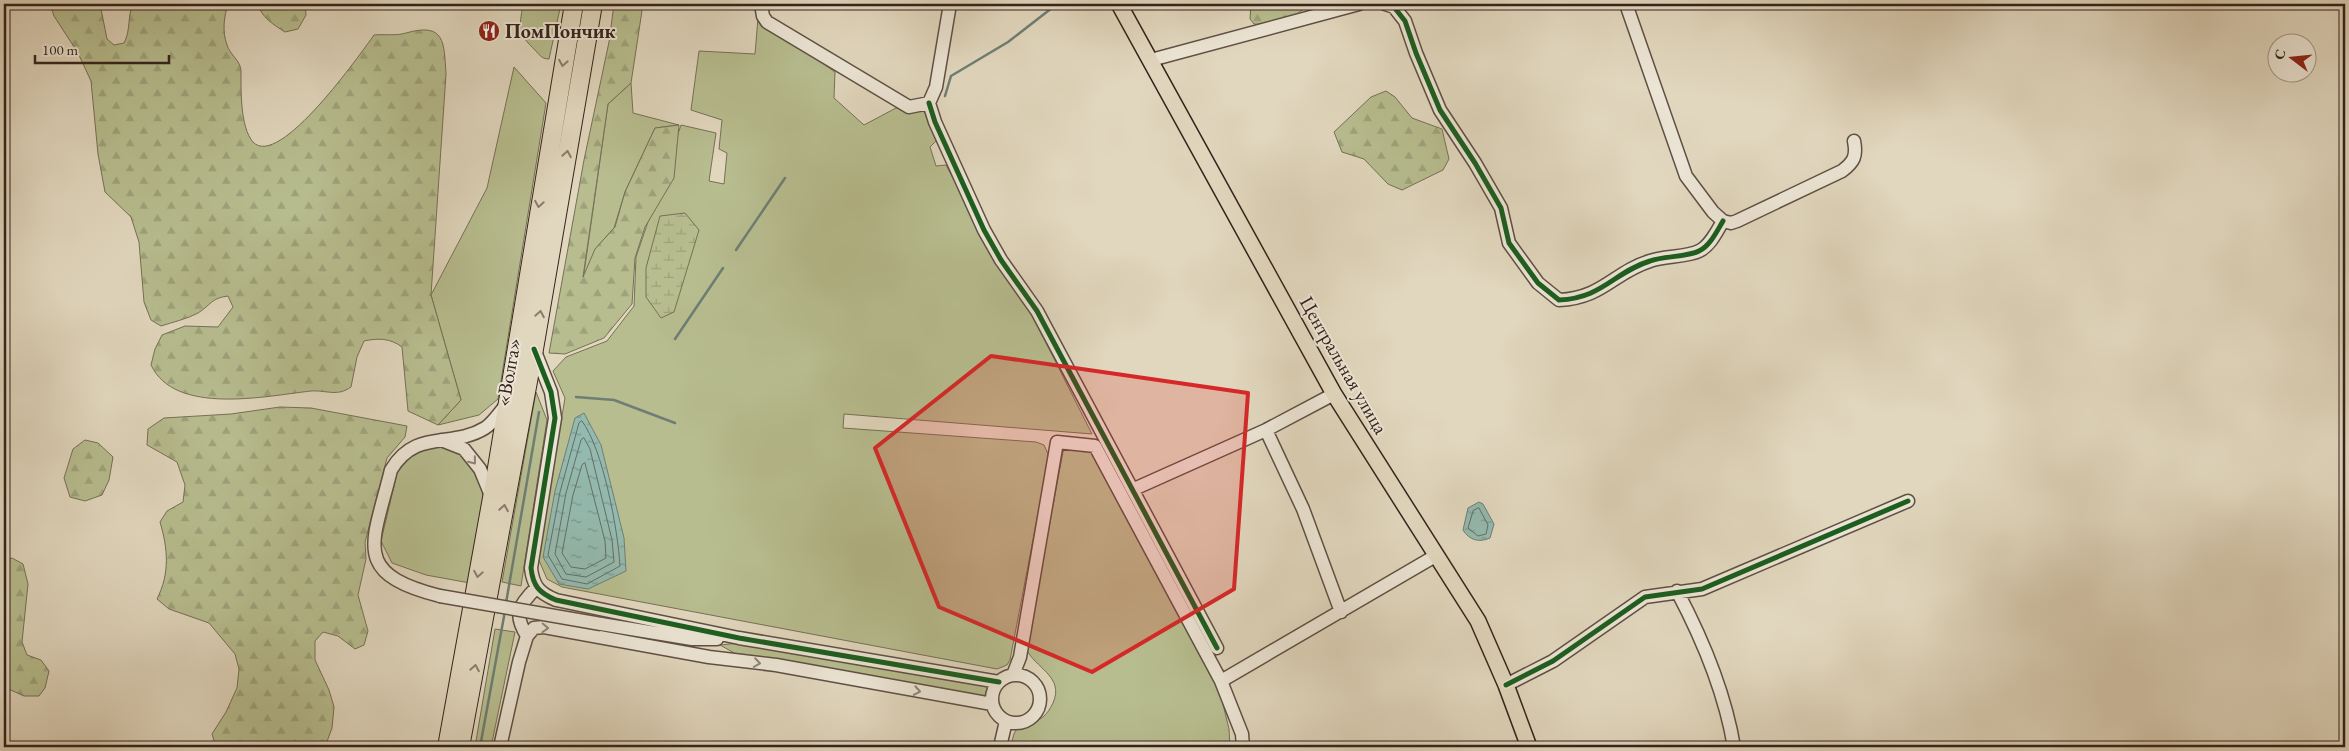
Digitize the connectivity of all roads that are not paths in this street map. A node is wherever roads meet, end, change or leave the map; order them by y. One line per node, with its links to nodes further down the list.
1 (574, 4): 15 (highway, «Волга», one-way to 15)
2 (593, 4): 13 (highway, «Волга», one-way to 2)
3 (761, 4): 10 (street)
4 (950, 4): 10 (street)
5 (1120, 4): 9 (main road, Центральная улица)
6 (1359, 4): 9 (street)
7 (1385, 4): 12 (street)
8 (1626, 4): 12 (street)
9 (1151, 60): 14 (main road, Центральная улица)
10 (928, 103): 18 (street)
11 (1854, 141): 12 (street)
12 (1723, 221)
13 (534, 350): 22 (street); 37 (highway, «Волга», one-way to 13)
14 (1334, 394): 16 (street); 21 (main road, Центральная улица)
15 (506, 405): 17 (street); 19 (highway, «Волга»)
16 (1266, 430): 18 (street); 24 (street)
17 (439, 439): 19 (street, one-way to 19); 27 (street, bridge)
18 (1134, 489): 28 (street)
19 (492, 498): 36 (highway, «Волга», one-way to 36)
20 (1908, 501): 23 (street)
21 (1437, 556): 24 (street); 33 (main road, Центральная улица)
22 (536, 588): 25 (street); 26 (street)
23 (1677, 592): 33 (street); 42 (street)
24 (1341, 612): 31 (street)
25 (527, 636): 29 (street, one-way to 29); 38 (street)
26 (739, 638): 27 (street); 32 (street)
27 (692, 640): 29 (street)
28 (1217, 648)
29 (735, 659): 34 (street, one-way to 34)
30 (1013, 675): 31 (street); 32 (street); 35 (street)
31 (1221, 681): 40 (street)
32 (999, 682): 34 (street)
33 (1506, 685): 41 (main road, Центральная улица)
34 (992, 704): 35 (street)
35 (1006, 721): 39 (street)
36 (447, 747)
37 (460, 747)
38 (500, 747)
39 (1000, 747)
40 (1243, 747)
41 (1530, 747)
42 (1734, 747)

